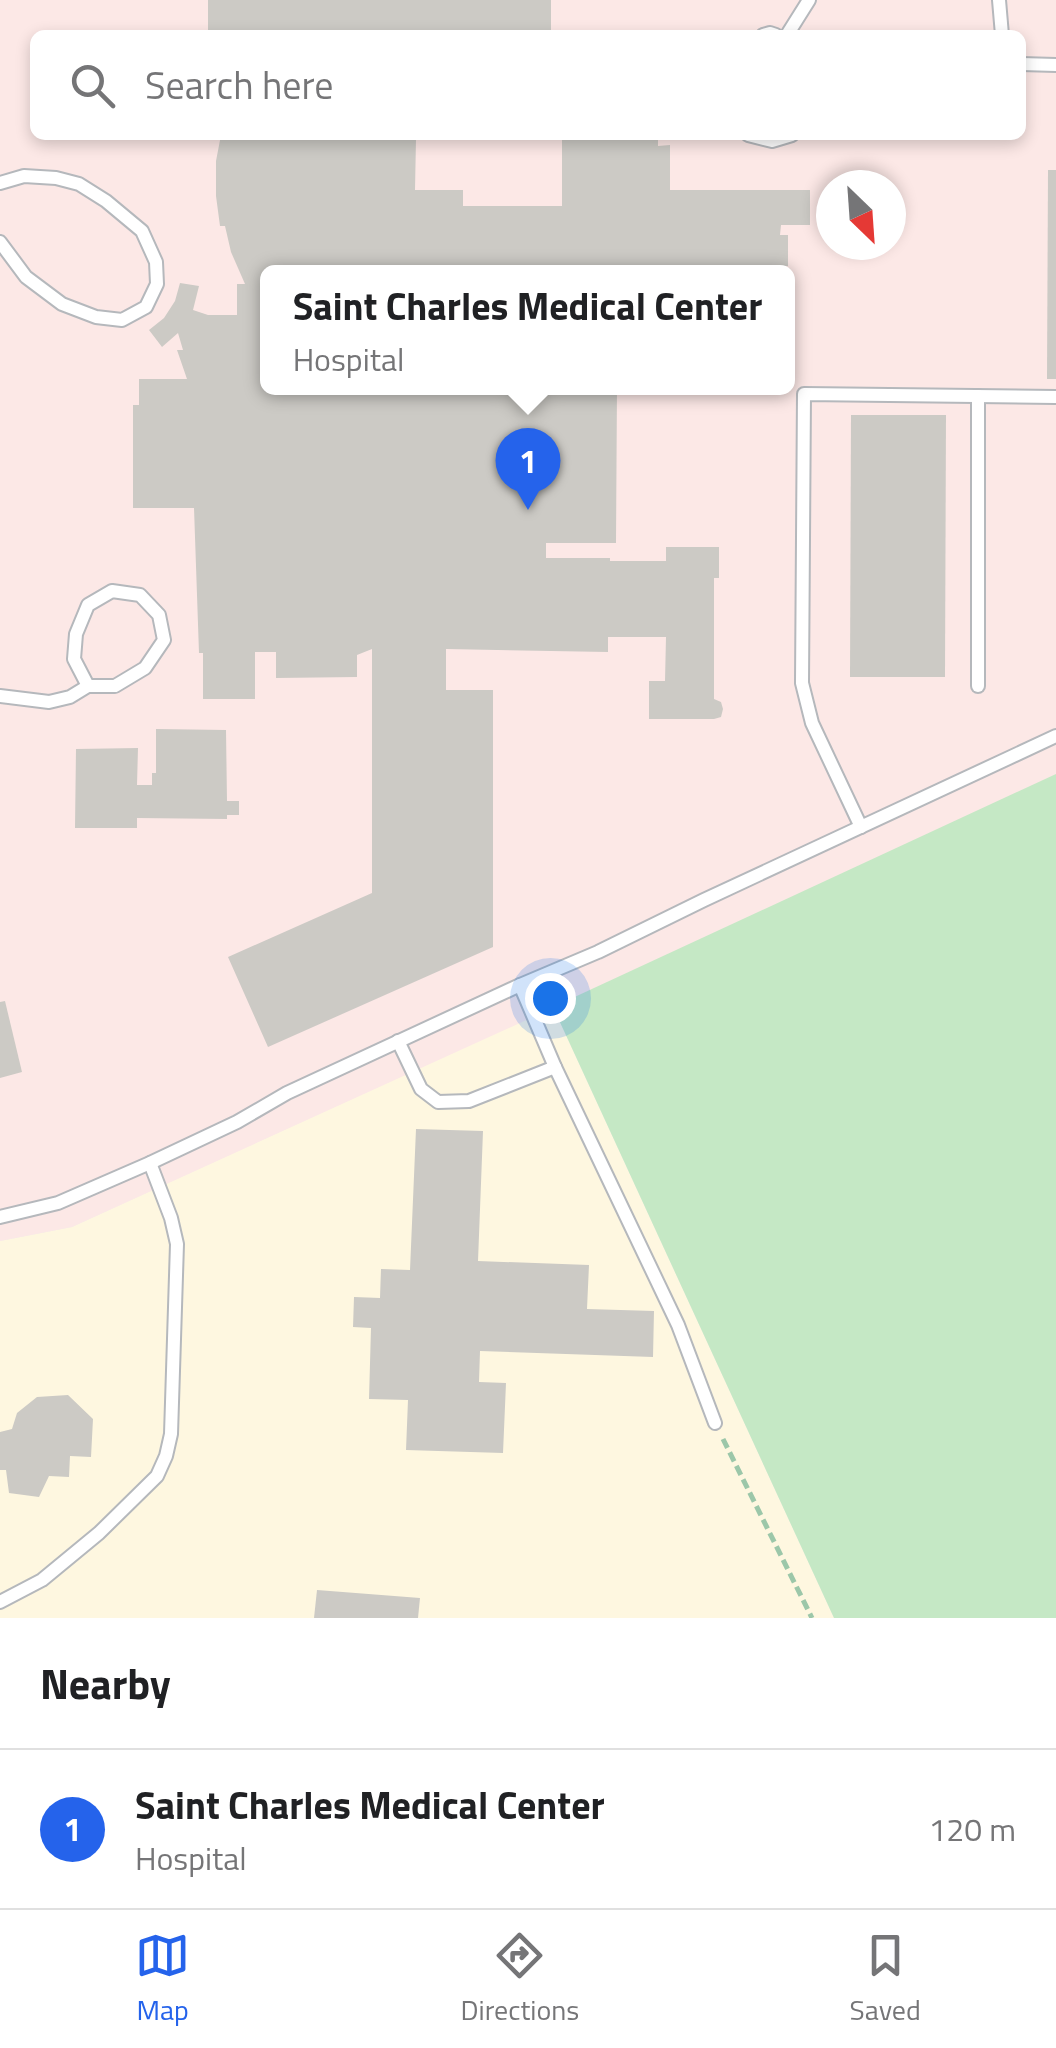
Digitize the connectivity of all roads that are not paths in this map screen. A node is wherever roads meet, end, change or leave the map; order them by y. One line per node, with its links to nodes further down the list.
1 (809, 0): 3 (lane)
2 (1000, 0): 4 (lane)
3 (790, 30)
4 (1002, 30)
5 (1026, 64): 6 (lane)
6 (1056, 64)
7 (0, 183): 8 (lane)
8 (0, 242)
9 (978, 396): 10 (lane); 12 (lane); 15 (lane)
10 (1056, 397)
11 (88, 686): 11 (lane); 13 (lane)
12 (978, 686)
13 (0, 696)
14 (1056, 736): 15 (lane)
15 (861, 827): 16 (lane)
16 (520, 985): 17 (lane); 18 (lane)
17 (398, 1041): 18 (lane); 19 (lane)
18 (555, 1067): 21 (lane)
19 (150, 1163): 20 (lane); 22 (lane)
20 (0, 1216)
21 (715, 1423)
22 (0, 1602)

